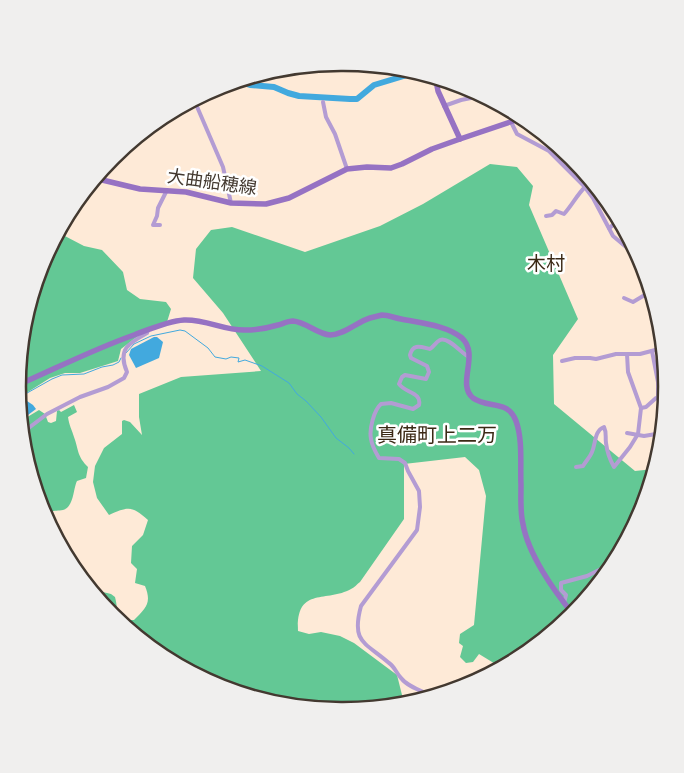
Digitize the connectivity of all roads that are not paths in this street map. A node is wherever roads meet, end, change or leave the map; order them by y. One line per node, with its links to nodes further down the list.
1 (437, 86): 5 (street)
2 (470, 98): 5 (street)
3 (323, 102): 9 (street)
4 (197, 106): 13 (street)
5 (444, 106): 8 (street)
6 (513, 121): 8 (street, 大曲船穂線)
7 (514, 122): 11 (street)
8 (460, 139): 9 (street, 大曲船穂線)
9 (347, 169): 13 (street, 大曲船穂線)
10 (103, 180): 12 (street, 大曲船穂線)
11 (586, 187): 14 (street); 17 (street)
12 (167, 190): 13 (street, 大曲船穂線); 16 (street)
13 (231, 203)
14 (546, 216)
15 (613, 225): 17 (street)
16 (160, 226)
17 (609, 228): 18 (street)
18 (624, 245)
19 (644, 295): 20 (street)
20 (624, 298)
21 (149, 329): 25 (street); 27 (street); 31 (street)
22 (655, 350): 23 (street)
23 (652, 351): 24 (street); 28 (street)
24 (626, 354): 26 (street); 30 (street)
25 (470, 358): 37 (street); 39 (street)
26 (562, 361)
27 (26, 381)
28 (658, 381)
29 (658, 398): 30 (street)
30 (641, 408): 34 (street)
31 (29, 428)
32 (627, 433): 34 (street)
33 (654, 434): 34 (street)
34 (637, 435): 35 (street)
35 (576, 468)
36 (600, 570): 37 (street)
37 (564, 603): 38 (street)
38 (568, 607)
39 (423, 691)

